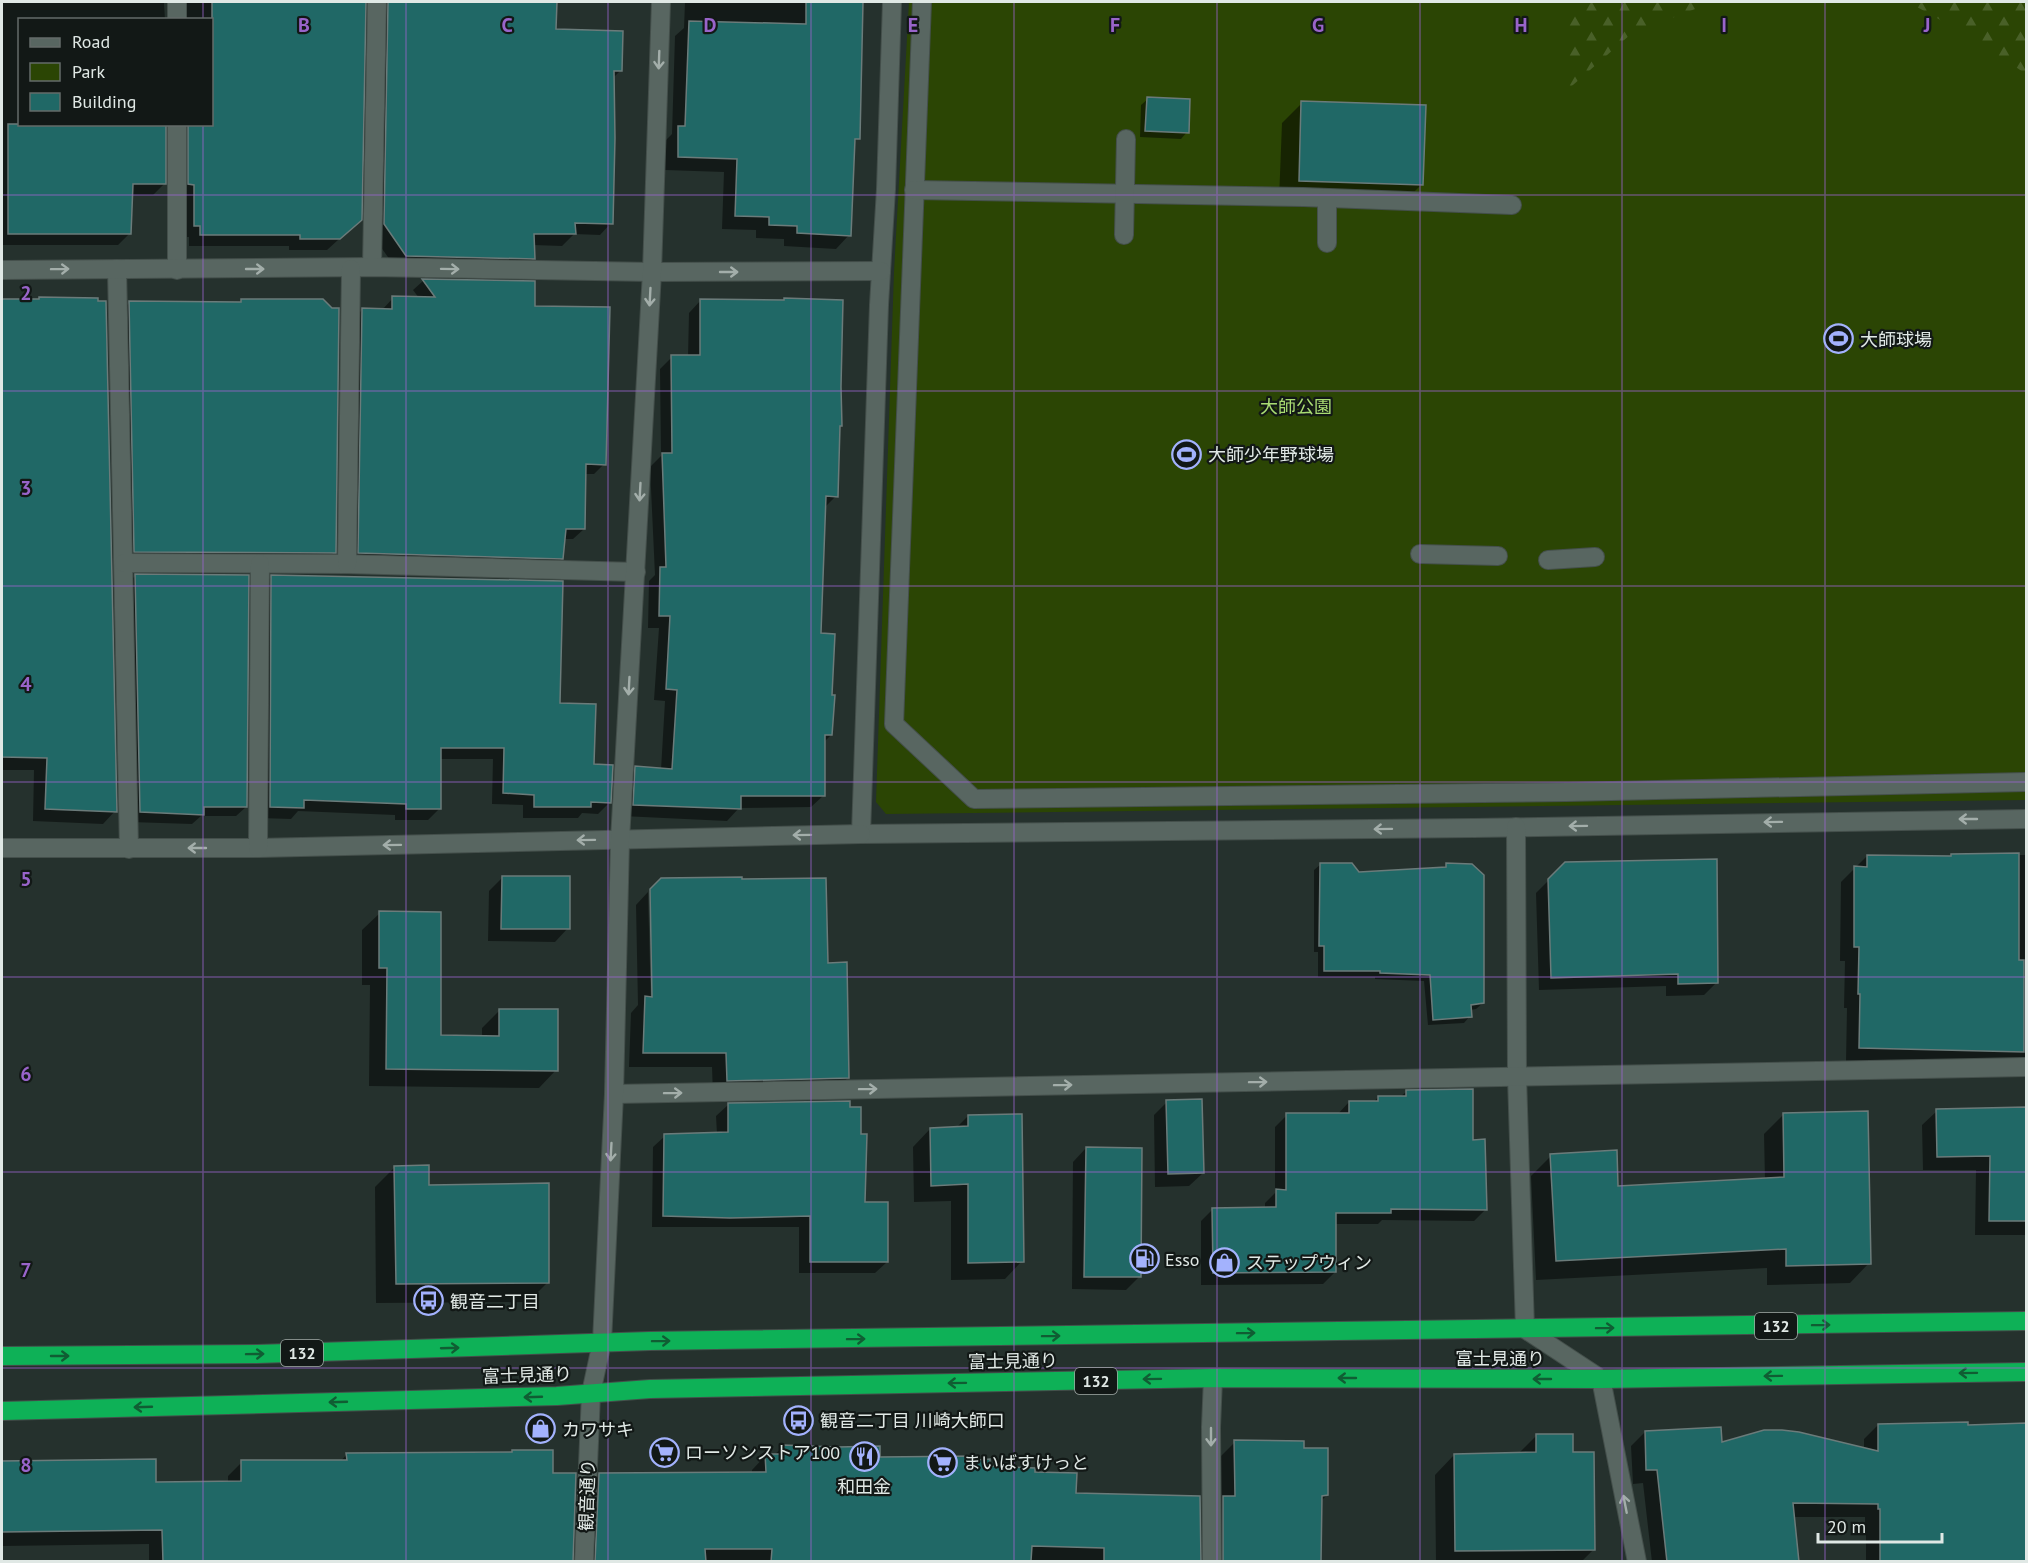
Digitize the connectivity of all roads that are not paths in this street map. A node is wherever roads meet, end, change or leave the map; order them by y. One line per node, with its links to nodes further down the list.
1 (177, 2): 6 (street)
2 (377, 2): 15 (street)
3 (661, 2): 21 (street, 観音通り, one-way to 21)
4 (892, 2): 20 (street)
5 (921, 2): 9 (street)
6 (177, 18)
7 (177, 126): 19 (street)
8 (1126, 138): 10 (street)
9 (914, 190): 10 (street); 30 (street)
10 (1125, 194): 11 (street); 13 (street)
11 (1327, 198): 12 (street); 14 (street)
12 (1512, 205)
13 (1124, 235)
14 (1327, 243)
15 (372, 267): 17 (street); 21 (street, one-way to 21)
16 (117, 269): 18 (street, one-way to 16); 19 (street); 26 (street)
17 (351, 269): 19 (street, one-way to 17); 28 (street)
18 (2, 270)
19 (177, 270)
20 (880, 271): 21 (street, one-way to 20); 33 (street)
21 (652, 272): 29 (street, 観音通り, one-way to 29)
22 (1420, 554): 23 (street)
23 (1498, 556)
24 (1594, 557): 25 (street)
25 (1548, 560)
26 (124, 563): 27 (street); 37 (street)
27 (260, 564): 28 (street); 36 (street)
28 (347, 564): 29 (street)
29 (636, 572): 34 (street, 観音通り, one-way to 34)
30 (2026, 782)
31 (2026, 819): 32 (street, one-way to 32)
32 (1516, 827): 33 (street, one-way to 33); 39 (street)
33 (861, 834): 34 (street, one-way to 34)
34 (621, 840): 36 (street, one-way to 36); 40 (street, 観音通り)
35 (2, 848): 37 (street)
36 (258, 848): 37 (street, one-way to 37)
37 (129, 849)
38 (2026, 1067): 39 (street)
39 (1517, 1077): 40 (street, one-way to 39); 42 (street)
40 (614, 1094): 43 (street, 観音通り, one-way to 43)
41 (2026, 1321): 42 (highway, 富士見通り / 132, one-way to 41)
42 (1525, 1329): 43 (highway, 富士見通り / 132, one-way to 42); 47 (street)
43 (602, 1342): 44 (highway, 富士見通り / 132, one-way to 43); 48 (street, 観音通り)
44 (2, 1356)
45 (2026, 1372): 47 (highway, 富士見通り / 132, one-way to 47)
46 (1214, 1378): 47 (highway, 富士見通り / 132, one-way to 46); 48 (highway, 富士見通り / 132, one-way to 48); 51 (street, one-way to 51)
47 (1601, 1379): 52 (street, one-way to 47)
48 (591, 1393): 49 (highway, 富士見通り / 132, one-way to 49); 50 (street, 観音通り)
49 (2, 1411)
50 (584, 1562)
51 (1212, 1562)
52 (1637, 1562)

